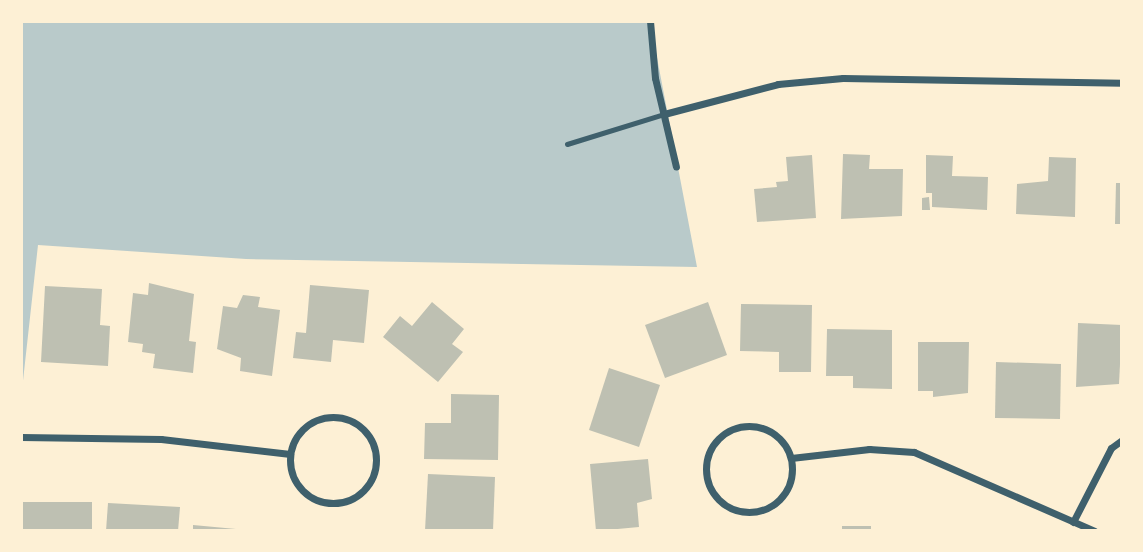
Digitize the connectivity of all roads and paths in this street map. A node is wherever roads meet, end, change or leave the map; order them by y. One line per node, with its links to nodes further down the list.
1 (650, 21): 3 (street)
2 (1122, 83): 3 (street)
3 (664, 114): 4 (lane); 5 (street)
4 (567, 144)
5 (676, 166)
6 (21, 437): 8 (street)
7 (1122, 440): 10 (street)
8 (290, 454): 8 (street)
9 (791, 458): 9 (street); 10 (street)
10 (1073, 522): 11 (street)
11 (1095, 531)

